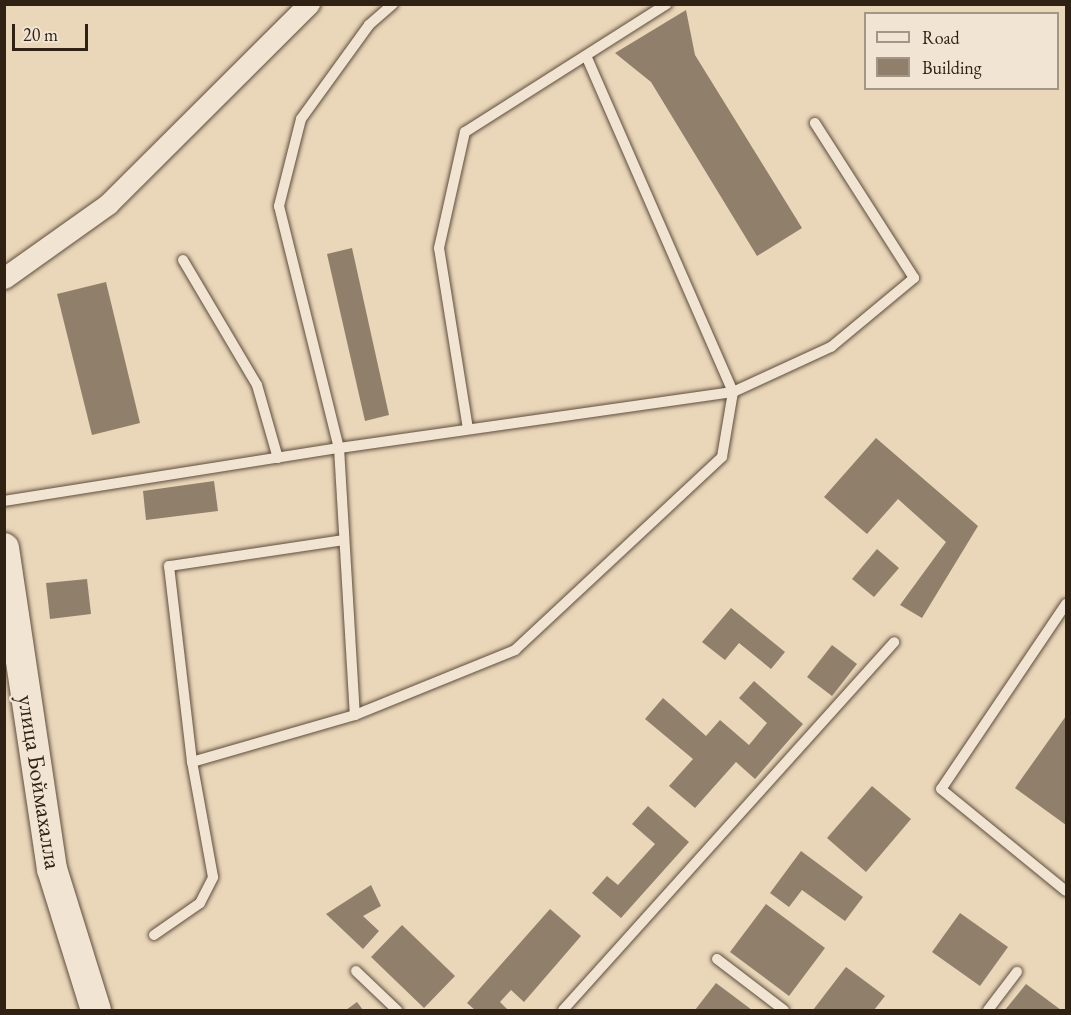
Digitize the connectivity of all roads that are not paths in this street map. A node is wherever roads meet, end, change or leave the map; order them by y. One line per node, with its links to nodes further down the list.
1 (309, 4): 7 (street)
2 (393, 4): 10 (lane)
3 (667, 4): 4 (lane)
4 (586, 56): 8 (lane); 9 (lane)
5 (815, 123): 8 (lane)
6 (183, 260): 11 (lane)
7 (4, 278)
8 (733, 392): 9 (lane); 17 (lane)
9 (468, 429): 10 (lane)
10 (339, 448): 11 (lane); 13 (lane)
11 (279, 458): 12 (lane)
12 (4, 501)
13 (344, 540): 17 (lane); 18 (lane)
14 (4, 548): 24 (main road, улица Боймахалла)
15 (1066, 604): 19 (lane)
16 (894, 642): 26 (lane)
17 (355, 715): 18 (lane)
18 (192, 762): 20 (lane)
19 (1066, 891)
20 (154, 935)
21 (717, 958): 27 (lane)
22 (356, 970): 25 (lane)
23 (1017, 972): 28 (lane)
24 (96, 1011)
25 (397, 1011)
26 (563, 1011)
27 (784, 1011)
28 (988, 1011)

